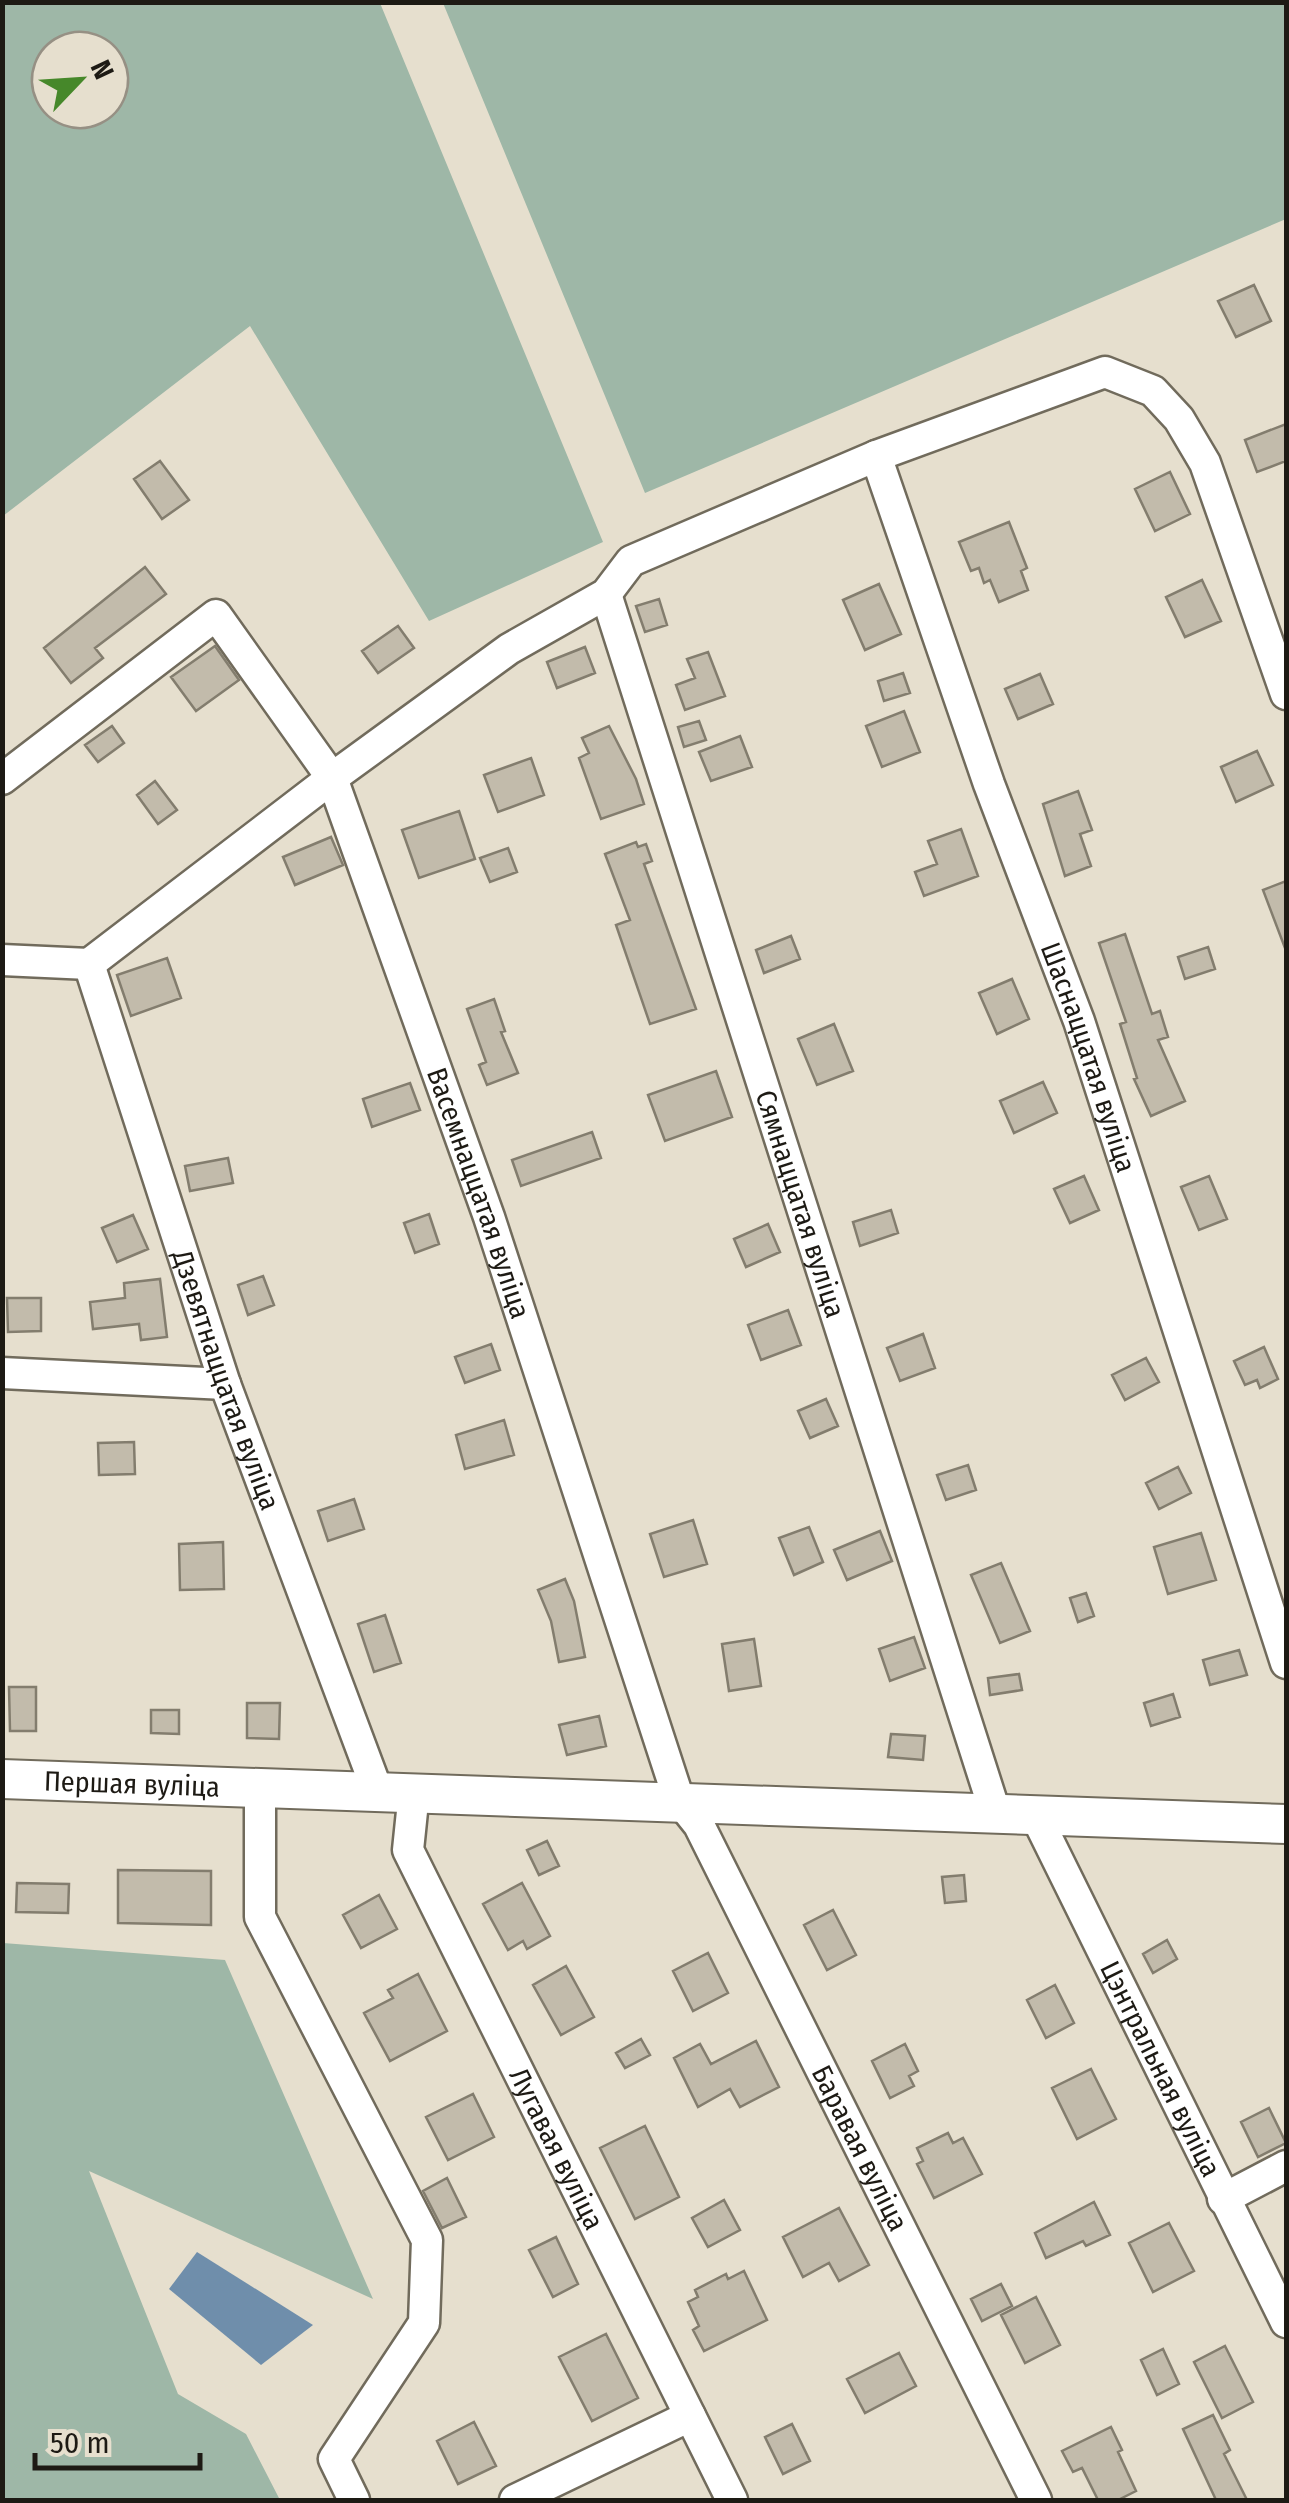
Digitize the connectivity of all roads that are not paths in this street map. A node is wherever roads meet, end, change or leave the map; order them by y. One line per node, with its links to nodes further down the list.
1 (876, 456): 2 (street); 3 (street); 10 (street, Шаснаццатая вуліца)
2 (606, 594): 4 (street); 15 (street, Сямнаццатая вуліца)
3 (1286, 694)
4 (332, 778): 5 (street, Васемнаццатая вуліца); 7 (street); 14 (street, Васемнаццатая вуліца)
5 (2, 779)
6 (2, 960): 7 (street)
7 (89, 964): 9 (street, Дзевятнаццатая вуліца)
8 (2, 1373): 9 (street)
9 (225, 1384): 13 (street, Дзевятнаццатая вуліца)
10 (1286, 1663)
11 (2, 1779): 12 (main road, Першая вуліца)
12 (260, 1786): 13 (main road, Першая вуліца); 22 (street)
13 (395, 1791): 14 (main road, Першая вуліца); 21 (street, Лугавая вуліца)
14 (679, 1800): 15 (main road, Першая вуліца); 25 (street, Баравая вуліца)
15 (996, 1815): 16 (main road, Першая вуліца)
16 (1036, 1816): 17 (main road, Першая вуліца); 19 (street, Цэнтральная вуліца)
17 (1286, 1824)
18 (1286, 2166): 19 (street)
19 (1224, 2199): 20 (street, Цэнтральная вуліца)
20 (1286, 2322)
21 (690, 2416): 23 (street); 24 (street, Лугавая вуліца)
22 (354, 2500)
23 (515, 2500)
24 (732, 2500)
25 (1036, 2500)

